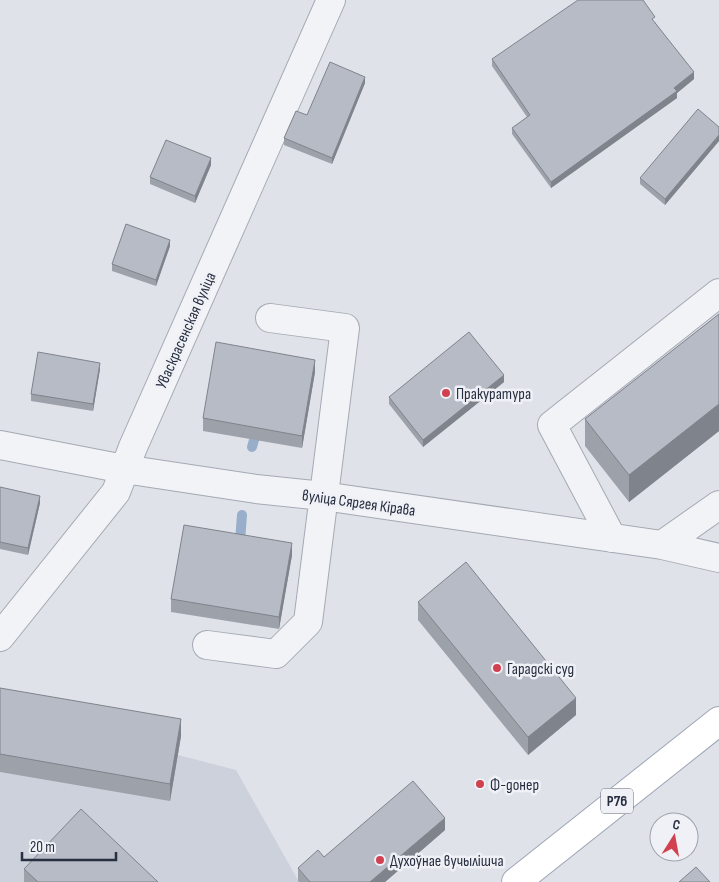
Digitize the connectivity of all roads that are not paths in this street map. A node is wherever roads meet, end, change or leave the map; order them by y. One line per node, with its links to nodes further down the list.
1 (332, 0): 5 (street, Уваскрасенская вуліца)
2 (719, 292): 8 (street)
3 (270, 318): 6 (street)
4 (0, 445): 5 (street, вуліца Сяргея Кірава)
5 (124, 469): 6 (street, вуліца Сяргея Кірава); 11 (street, Уваскрасенская вуліца)
6 (323, 496): 8 (street, вуліца Сяргея Кірава); 12 (street)
7 (719, 505): 9 (street)
8 (612, 538): 9 (street, вуліца Сяргея Кірава)
9 (662, 545): 10 (street, вуліца Сяргея Кірава)
10 (719, 558)
11 (0, 637)
12 (207, 645)
13 (719, 721): 14 (main road, Р76)
14 (516, 882)

